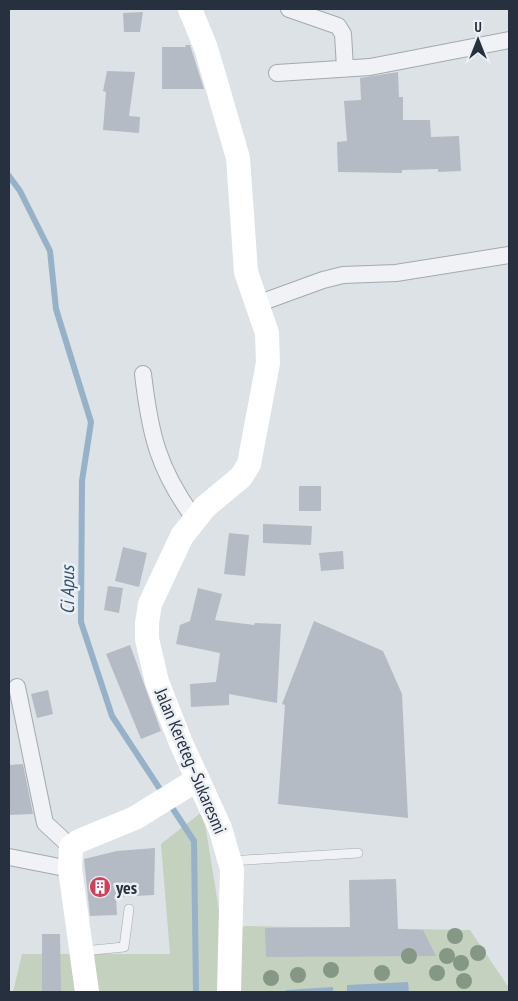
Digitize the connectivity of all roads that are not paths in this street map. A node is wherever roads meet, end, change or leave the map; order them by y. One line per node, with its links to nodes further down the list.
1 (190, 9): 7 (street, Jalan Kereteg–Sukaresmi)
2 (289, 9): 4 (street)
3 (509, 40): 4 (street)
4 (345, 68): 5 (street)
5 (277, 73)
6 (509, 255): 7 (street)
7 (257, 304): 9 (street, Jalan Kereteg–Sukaresmi)
8 (143, 374): 9 (street)
9 (194, 518): 11 (street, Jalan Kereteg–Sukaresmi)
10 (17, 688): 14 (street)
11 (192, 783): 14 (street); 15 (street, Jalan Kereteg–Sukaresmi)
12 (358, 853): 15 (lane)
13 (9, 857): 14 (street)
14 (70, 858): 17 (street)
15 (230, 862): 19 (street, Jalan Kereteg–Sukaresmi)
16 (128, 909): 17 (lane)
17 (82, 952): 18 (street)
18 (87, 992)
19 (229, 992)

